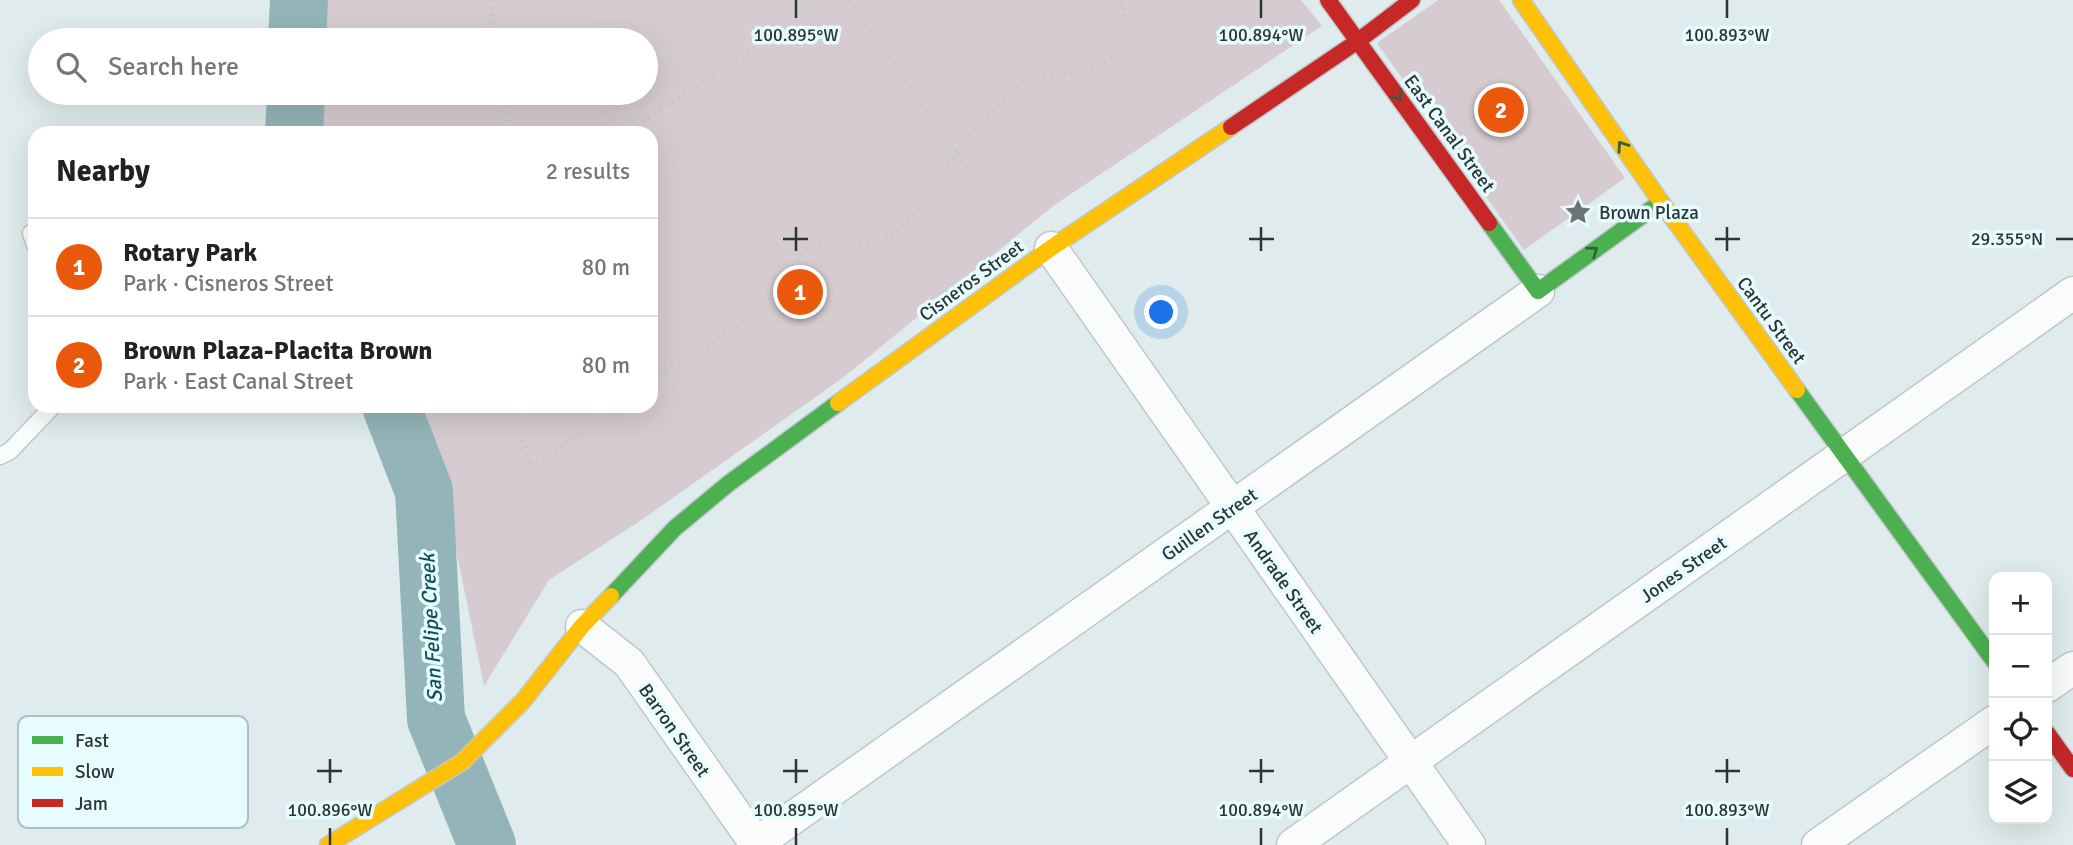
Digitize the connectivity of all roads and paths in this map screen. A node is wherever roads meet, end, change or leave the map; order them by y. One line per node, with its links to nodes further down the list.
1 (490, 0): 8 (path)
2 (826, 0): 12 (path)
3 (850, 0): 13 (path)
4 (1114, 0): 13 (path)
5 (1328, 0): 9 (street, East Canal Street)
6 (1412, 0): 9 (street, Cisneros Street)
7 (1521, 0): 15 (street, Cantu Street, one-way to 7)
8 (494, 28)
9 (1358, 41): 16 (street, Cisneros Street); 17 (street, East Canal Street, one-way to 17)
10 (505, 105): 11 (path)
11 (510, 126)
12 (636, 126)
13 (957, 152): 14 (path); 19 (path)
14 (974, 177)
15 (1661, 202): 17 (street, Guillen Street, one-way to 15); 23 (street, Cantu Street)
16 (1051, 248): 26 (street, Andrade Street); 28 (street, Cisneros Street)
17 (1538, 291): 26 (street, Guillen Street)
18 (2073, 293): 23 (street, Jones Street)
19 (658, 371)
20 (46, 413): 24 (lane)
21 (516, 413): 25 (path)
22 (598, 413): 25 (path)
23 (1845, 455): 29 (street, Cantu Street); 34 (street, Jones Street)
24 (0, 456)
25 (530, 463): 27 (path)
26 (1233, 508): 34 (street, Andrade Street); 37 (street, Guillen Street)
27 (555, 533)
28 (582, 626): 36 (street, Cisneros Street); 37 (street, Barron Street)
29 (1989, 654)
30 (2073, 668): 31 (street)
31 (2052, 683)
32 (1989, 725): 40 (street)
33 (2052, 740): 35 (street)
34 (1410, 762): 38 (street, Jones Street); 39 (street, Andrade Street)
35 (2073, 769)
36 (328, 845)
37 (757, 845)
38 (1293, 845)
39 (1469, 845)
40 (1818, 845)

